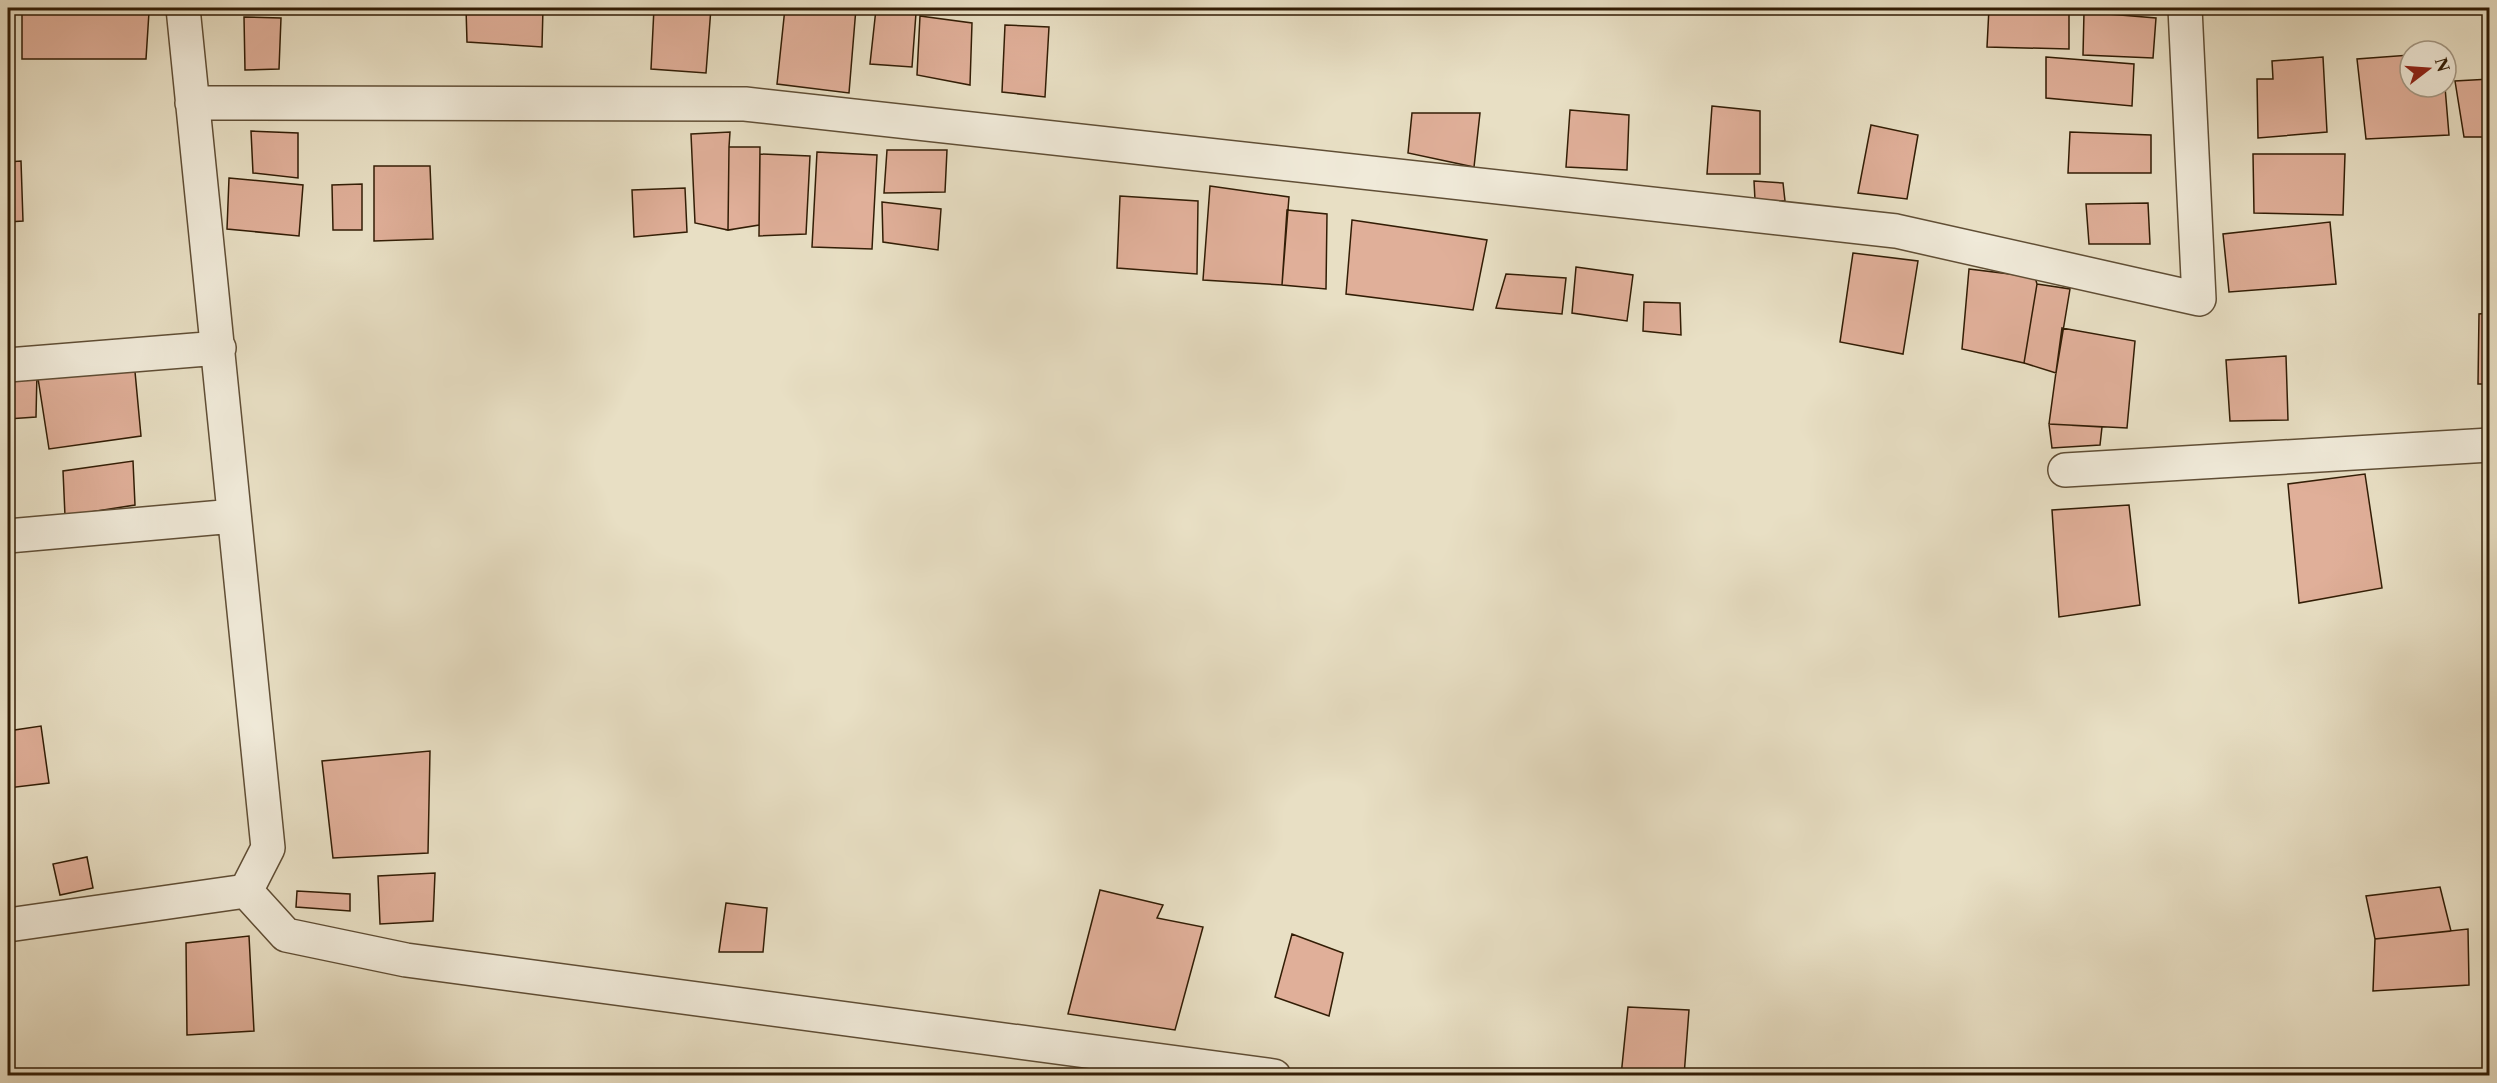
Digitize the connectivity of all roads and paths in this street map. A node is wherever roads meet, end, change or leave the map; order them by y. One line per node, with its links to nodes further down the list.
1 (183, 8): 3 (street)
2 (2185, 8): 3 (street)
3 (192, 103): 4 (street)
4 (219, 348): 5 (street); 8 (street)
5 (8, 364)
6 (2490, 445): 7 (street)
7 (2065, 470)
8 (234, 516): 9 (street); 10 (street)
9 (8, 536)
10 (246, 891): 11 (street); 12 (street)
11 (8, 925)
12 (1274, 1076)

